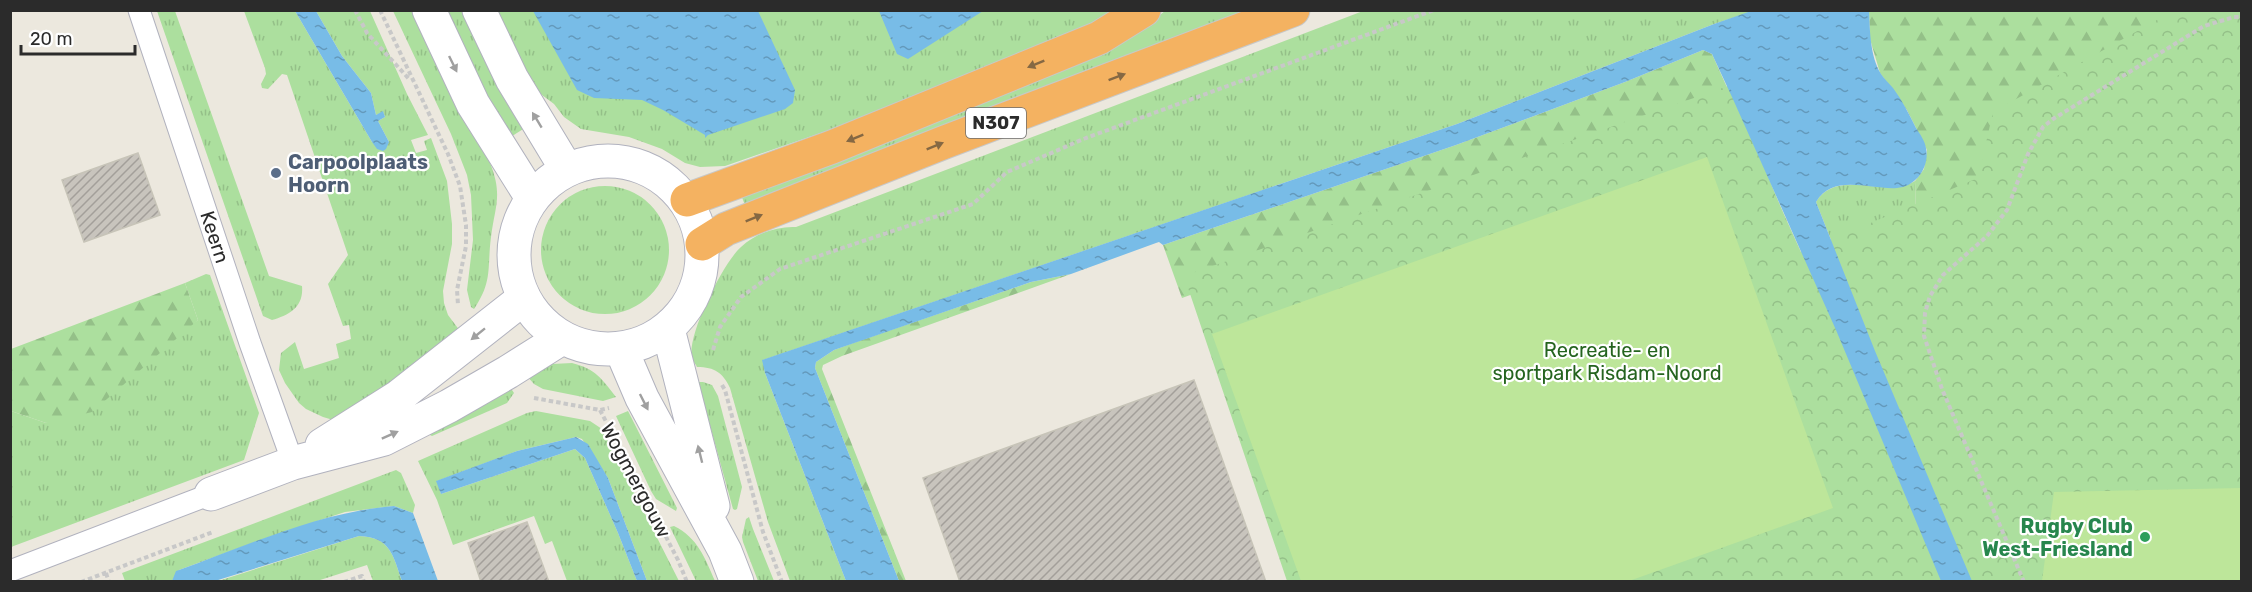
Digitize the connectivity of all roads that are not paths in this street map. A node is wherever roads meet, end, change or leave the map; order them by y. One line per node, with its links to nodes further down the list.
1 (139, 10): 14 (lane, Keern)
2 (429, 10): 7 (street, one-way to 7)
3 (479, 10): 6 (street, one-way to 3)
4 (1144, 10): 8 (highway, N307, one-way to 8)
5 (1293, 10): 9 (highway, N307, one-way to 5)
6 (567, 170): 7 (street); 8 (street)
7 (532, 198): 10 (street)
8 (687, 200): 9 (street)
9 (702, 244): 11 (street)
10 (524, 297): 12 (street); 14 (street, one-way to 14)
11 (668, 329): 13 (street); 16 (street, one-way to 11)
12 (562, 338): 13 (street); 14 (street, one-way to 12)
13 (621, 349): 16 (street, one-way to 16)
14 (293, 463): 15 (street)
15 (211, 494): 17 (lane)
16 (725, 551): 18 (street)
17 (10, 571)
18 (737, 582)

